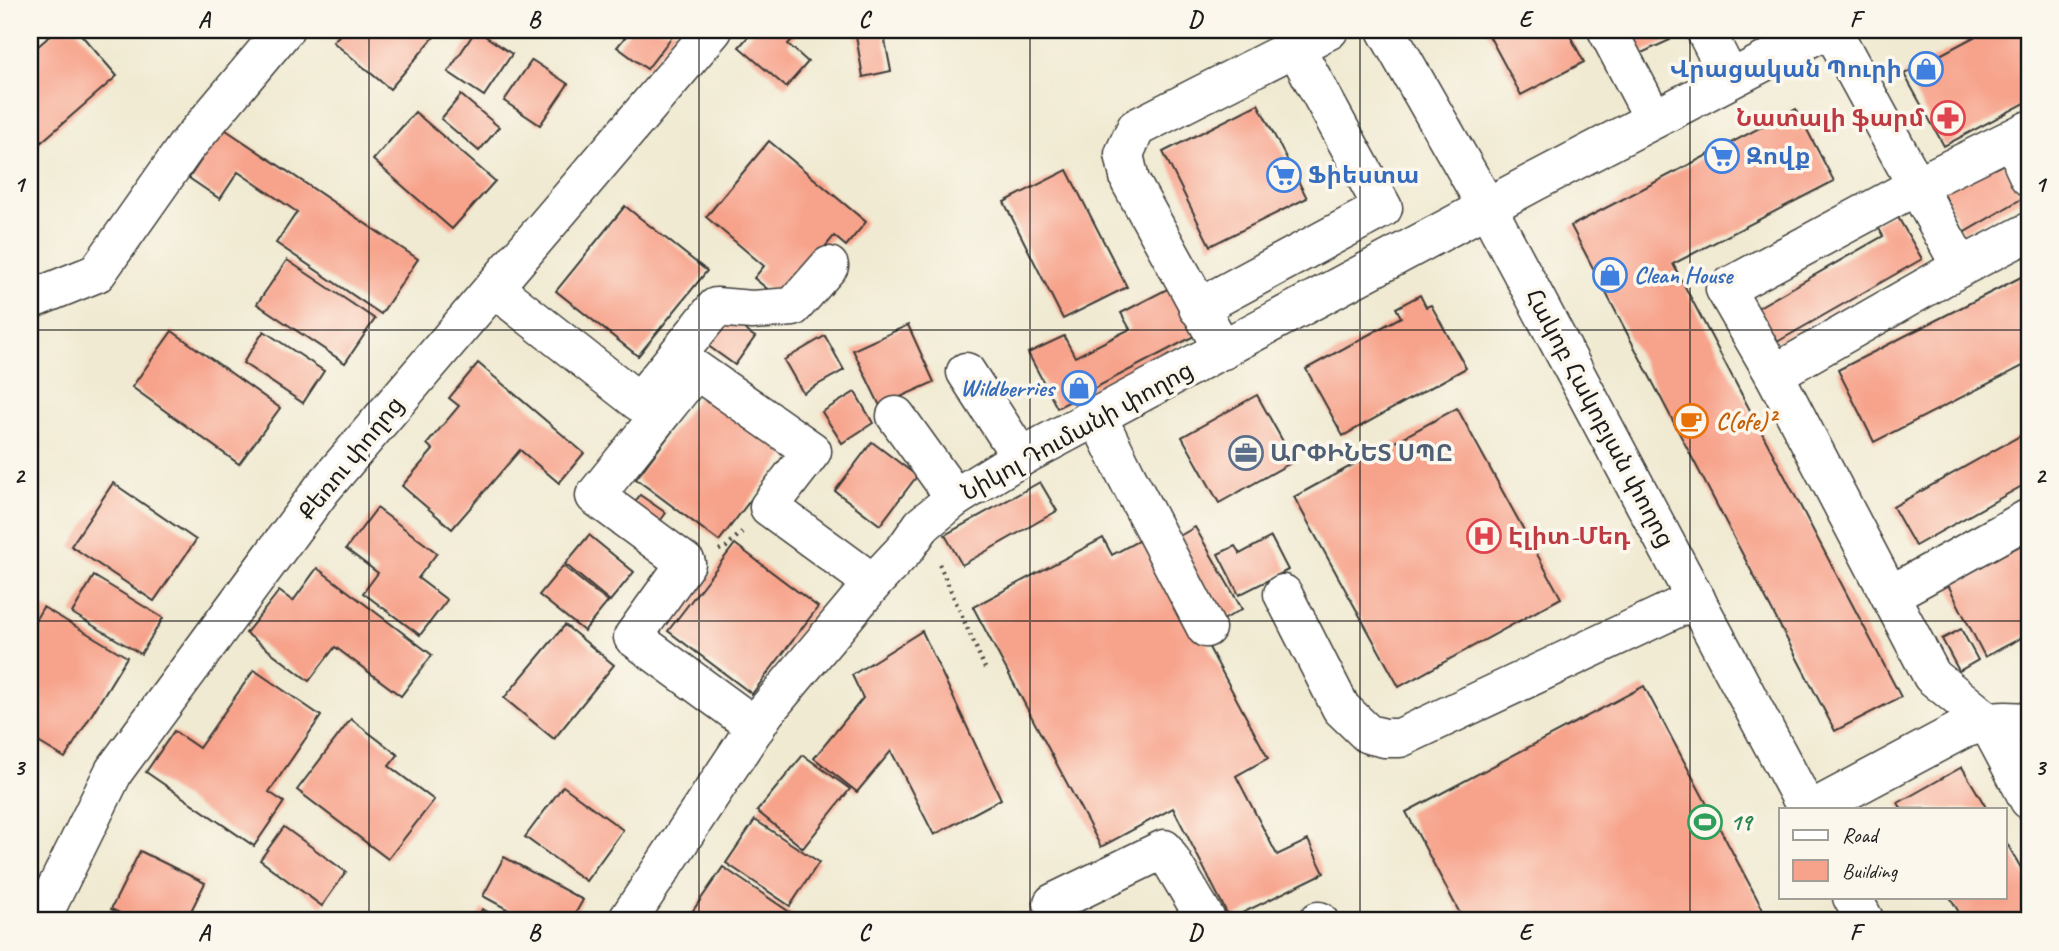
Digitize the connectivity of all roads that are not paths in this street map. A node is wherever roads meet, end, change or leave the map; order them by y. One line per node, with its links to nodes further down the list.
1 (284, 30): 21 (street)
2 (713, 30): 20 (street, Քեռու փողոց)
3 (1329, 30): 9 (street)
4 (1387, 30): 16 (street, Հակոբ Հակոբյան փողոց)
5 (1607, 30): 11 (street)
6 (1705, 30): 10 (street)
7 (1825, 30): 10 (street, Նիկոլ Դումանի փողոց)
8 (1832, 30): 15 (street)
9 (1295, 47): 22 (street); 22 (street)
10 (1730, 79): 11 (street, Նիկոլ Դումանի փողոց)
11 (1654, 119): 16 (street, Նիկոլ Դումանի փողոց)
12 (2029, 130): 15 (street)
13 (2029, 161): 14 (street)
14 (2029, 177)
15 (1916, 186): 19 (street); 25 (street)
16 (1487, 207): 23 (street, Նիկոլ Դումանի փողոց); 34 (street, Հակոբ Հակոբյան փողոց)
17 (2029, 232): 19 (street)
18 (828, 266): 20 (street)
19 (1961, 267): 25 (street)
20 (494, 288): 43 (street, Քեռու փողոց)
21 (30, 300)
22 (1198, 308): 23 (street)
23 (1223, 350): 27 (street, Նիկոլ Դումանի փողոց)
24 (966, 372): 28 (street)
25 (1774, 374): 33 (street)
26 (896, 416): 29 (street)
27 (1098, 418): 28 (street, Նիկոլ Դումանի փողոց); 35 (street)
28 (1021, 457): 29 (street, Նիկոլ Դումանի փողոց)
29 (955, 498): 31 (street, Նիկոլ Դումանի փողոց)
30 (2029, 518): 33 (street)
31 (873, 583): 38 (street, Նիկոլ Դումանի փողոց); 38 (street)
32 (1283, 594): 34 (street)
33 (1890, 595): 36 (street)
34 (1696, 599): 40 (street, Հակոբ Հակոբյան փողոց)
35 (1206, 628)
36 (1987, 721): 37 (street); 39 (street); 41 (street)
37 (2029, 723)
38 (756, 727): 44 (street, Նիկոլ Դումանի փողոց)
39 (2029, 800)
40 (1806, 808)
41 (1815, 808)
42 (1054, 903): 45 (street)
43 (40, 921)
44 (627, 921)
45 (1207, 921)

